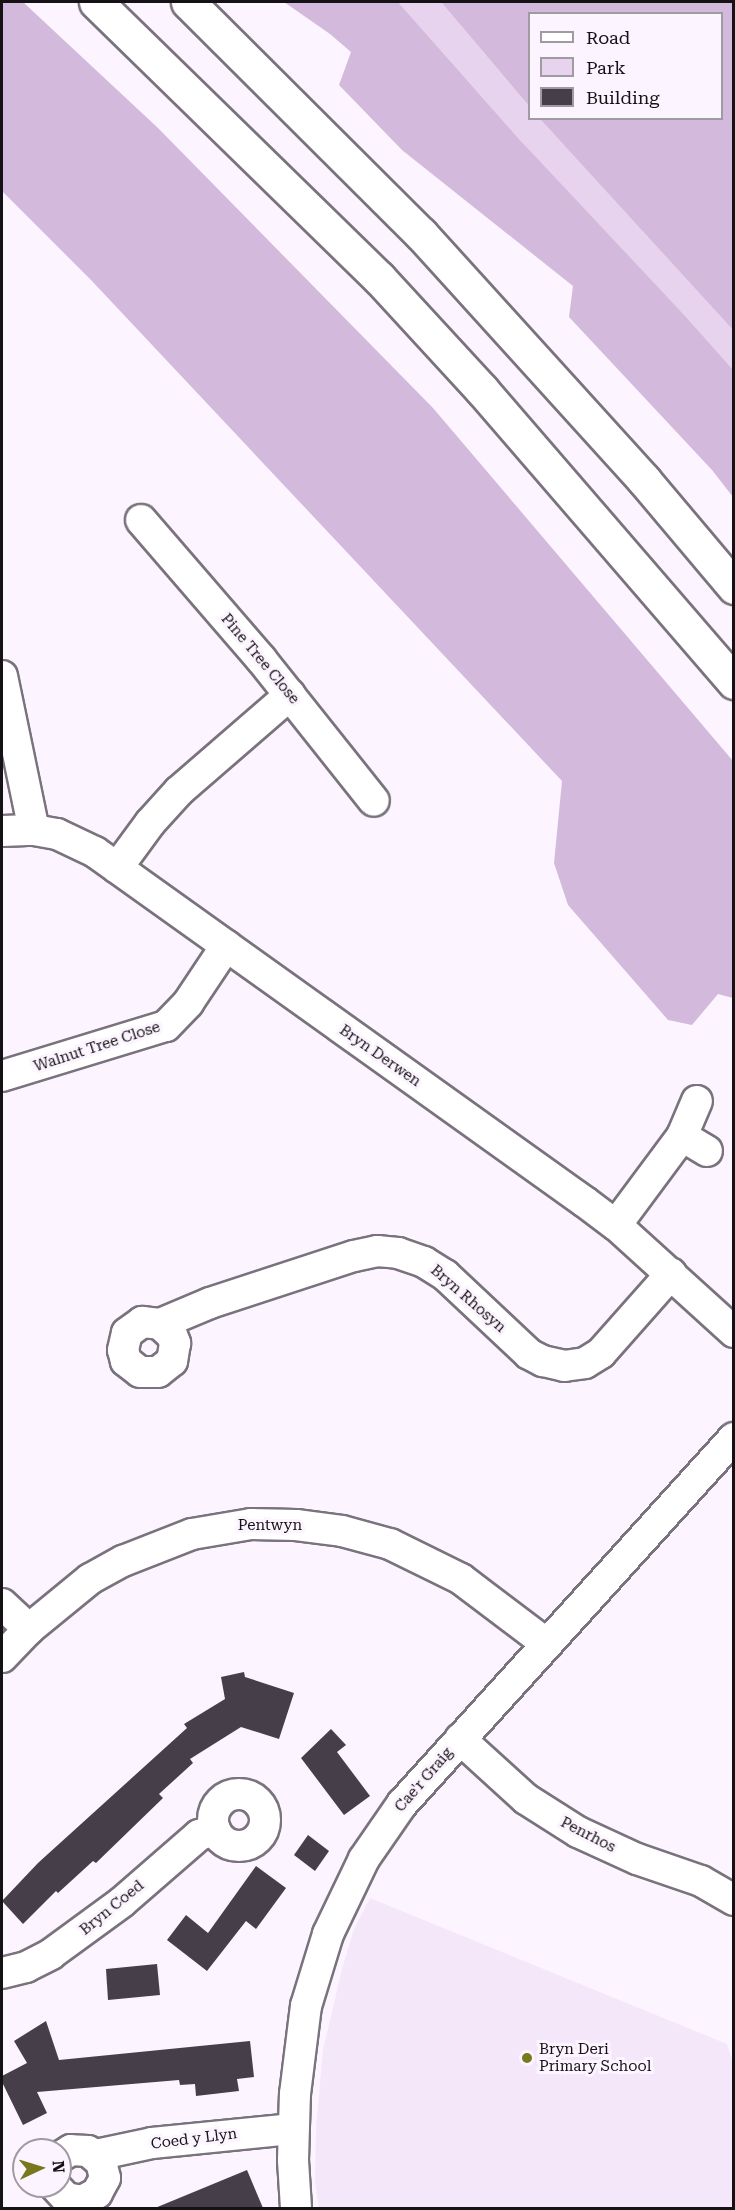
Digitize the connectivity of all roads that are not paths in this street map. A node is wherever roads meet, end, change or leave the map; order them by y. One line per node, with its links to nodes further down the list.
1 (96, 2): 6 (highway)
2 (188, 2): 4 (highway)
3 (141, 520): 7 (street, Pine Tree Close)
4 (734, 587)
5 (2, 676): 9 (street)
6 (734, 682)
7 (290, 695): 8 (street, Pine Tree Close); 11 (street)
8 (374, 801)
9 (34, 830): 10 (street, Bryn Derwen); 11 (street, Bryn Derwen)
10 (2, 831)
11 (117, 868): 12 (street, Bryn Derwen)
12 (226, 946): 13 (street, Walnut Tree Close); 17 (street, Bryn Derwen)
13 (2, 1076)
14 (697, 1101): 15 (street)
15 (681, 1136): 16 (street); 17 (street)
16 (707, 1151)
17 (616, 1225): 18 (street, Bryn Derwen)
18 (671, 1274): 19 (street, Bryn Rhosyn); 20 (street, Bryn Derwen)
19 (160, 1324)
20 (734, 1332)
21 (734, 1438): 24 (street, Cae'r Graig)
22 (2, 1604): 23 (street)
23 (29, 1629): 24 (street, Pentwyn); 25 (street, Pentwyn)
24 (547, 1644): 26 (street, Cae'r Graig)
25 (2, 1657)
26 (460, 1739): 28 (street, Penrhos); 30 (street, Cae'r Graig)
27 (215, 1830): 29 (street, Bryn Coed)
28 (734, 1900)
29 (2, 1973)
30 (293, 2129): 32 (street, Coed y Llyn); 34 (street, Cae'r Graig)
31 (72, 2150): 32 (street, Coed y Llyn)
32 (96, 2155): 33 (street)
33 (66, 2198)
34 (296, 2208)

